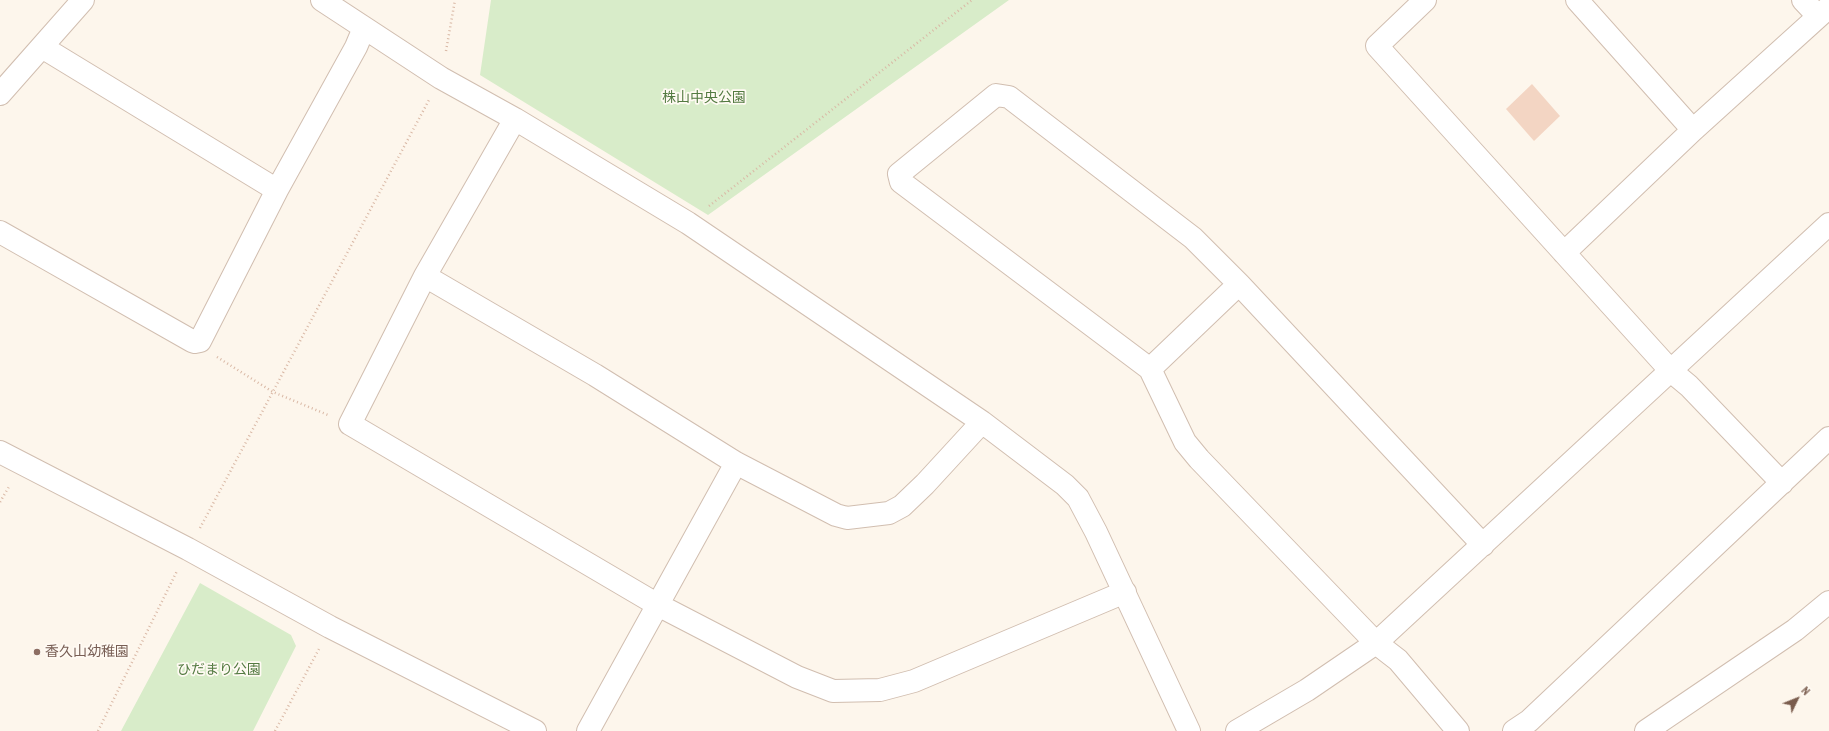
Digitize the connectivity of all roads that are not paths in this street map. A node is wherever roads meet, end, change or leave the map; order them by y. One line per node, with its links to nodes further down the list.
1 (83, 0): 8 (street)
2 (322, 0): 7 (street)
3 (1426, 0): 15 (street)
4 (1577, 0): 11 (street)
5 (1803, 0): 6 (street)
6 (1824, 12): 11 (street)
7 (364, 28): 10 (street); 12 (street)
8 (42, 47): 9 (street); 12 (street)
9 (0, 94)
10 (515, 119): 16 (street); 20 (street)
11 (1693, 130): 15 (street)
12 (277, 190): 14 (street)
13 (1829, 224): 19 (street)
14 (0, 232)
15 (1564, 253): 19 (street)
16 (425, 276): 23 (street); 28 (street)
17 (1239, 284): 18 (street); 18 (street); 25 (street)
18 (1150, 369): 29 (street)
19 (1671, 371): 24 (street); 25 (street)
20 (982, 422): 23 (street); 26 (street)
21 (1829, 438): 24 (street)
22 (0, 452): 30 (street)
23 (736, 463): 28 (street)
24 (1782, 483): 35 (street)
25 (1483, 545): 29 (street)
26 (1125, 592): 28 (street); 32 (street)
27 (1829, 602): 36 (street)
28 (658, 605): 31 (street)
29 (1376, 643): 33 (street); 34 (street)
30 (534, 731)
31 (588, 731)
32 (1188, 731)
33 (1236, 731)
34 (1458, 731)
35 (1514, 731)
36 (1646, 731)

